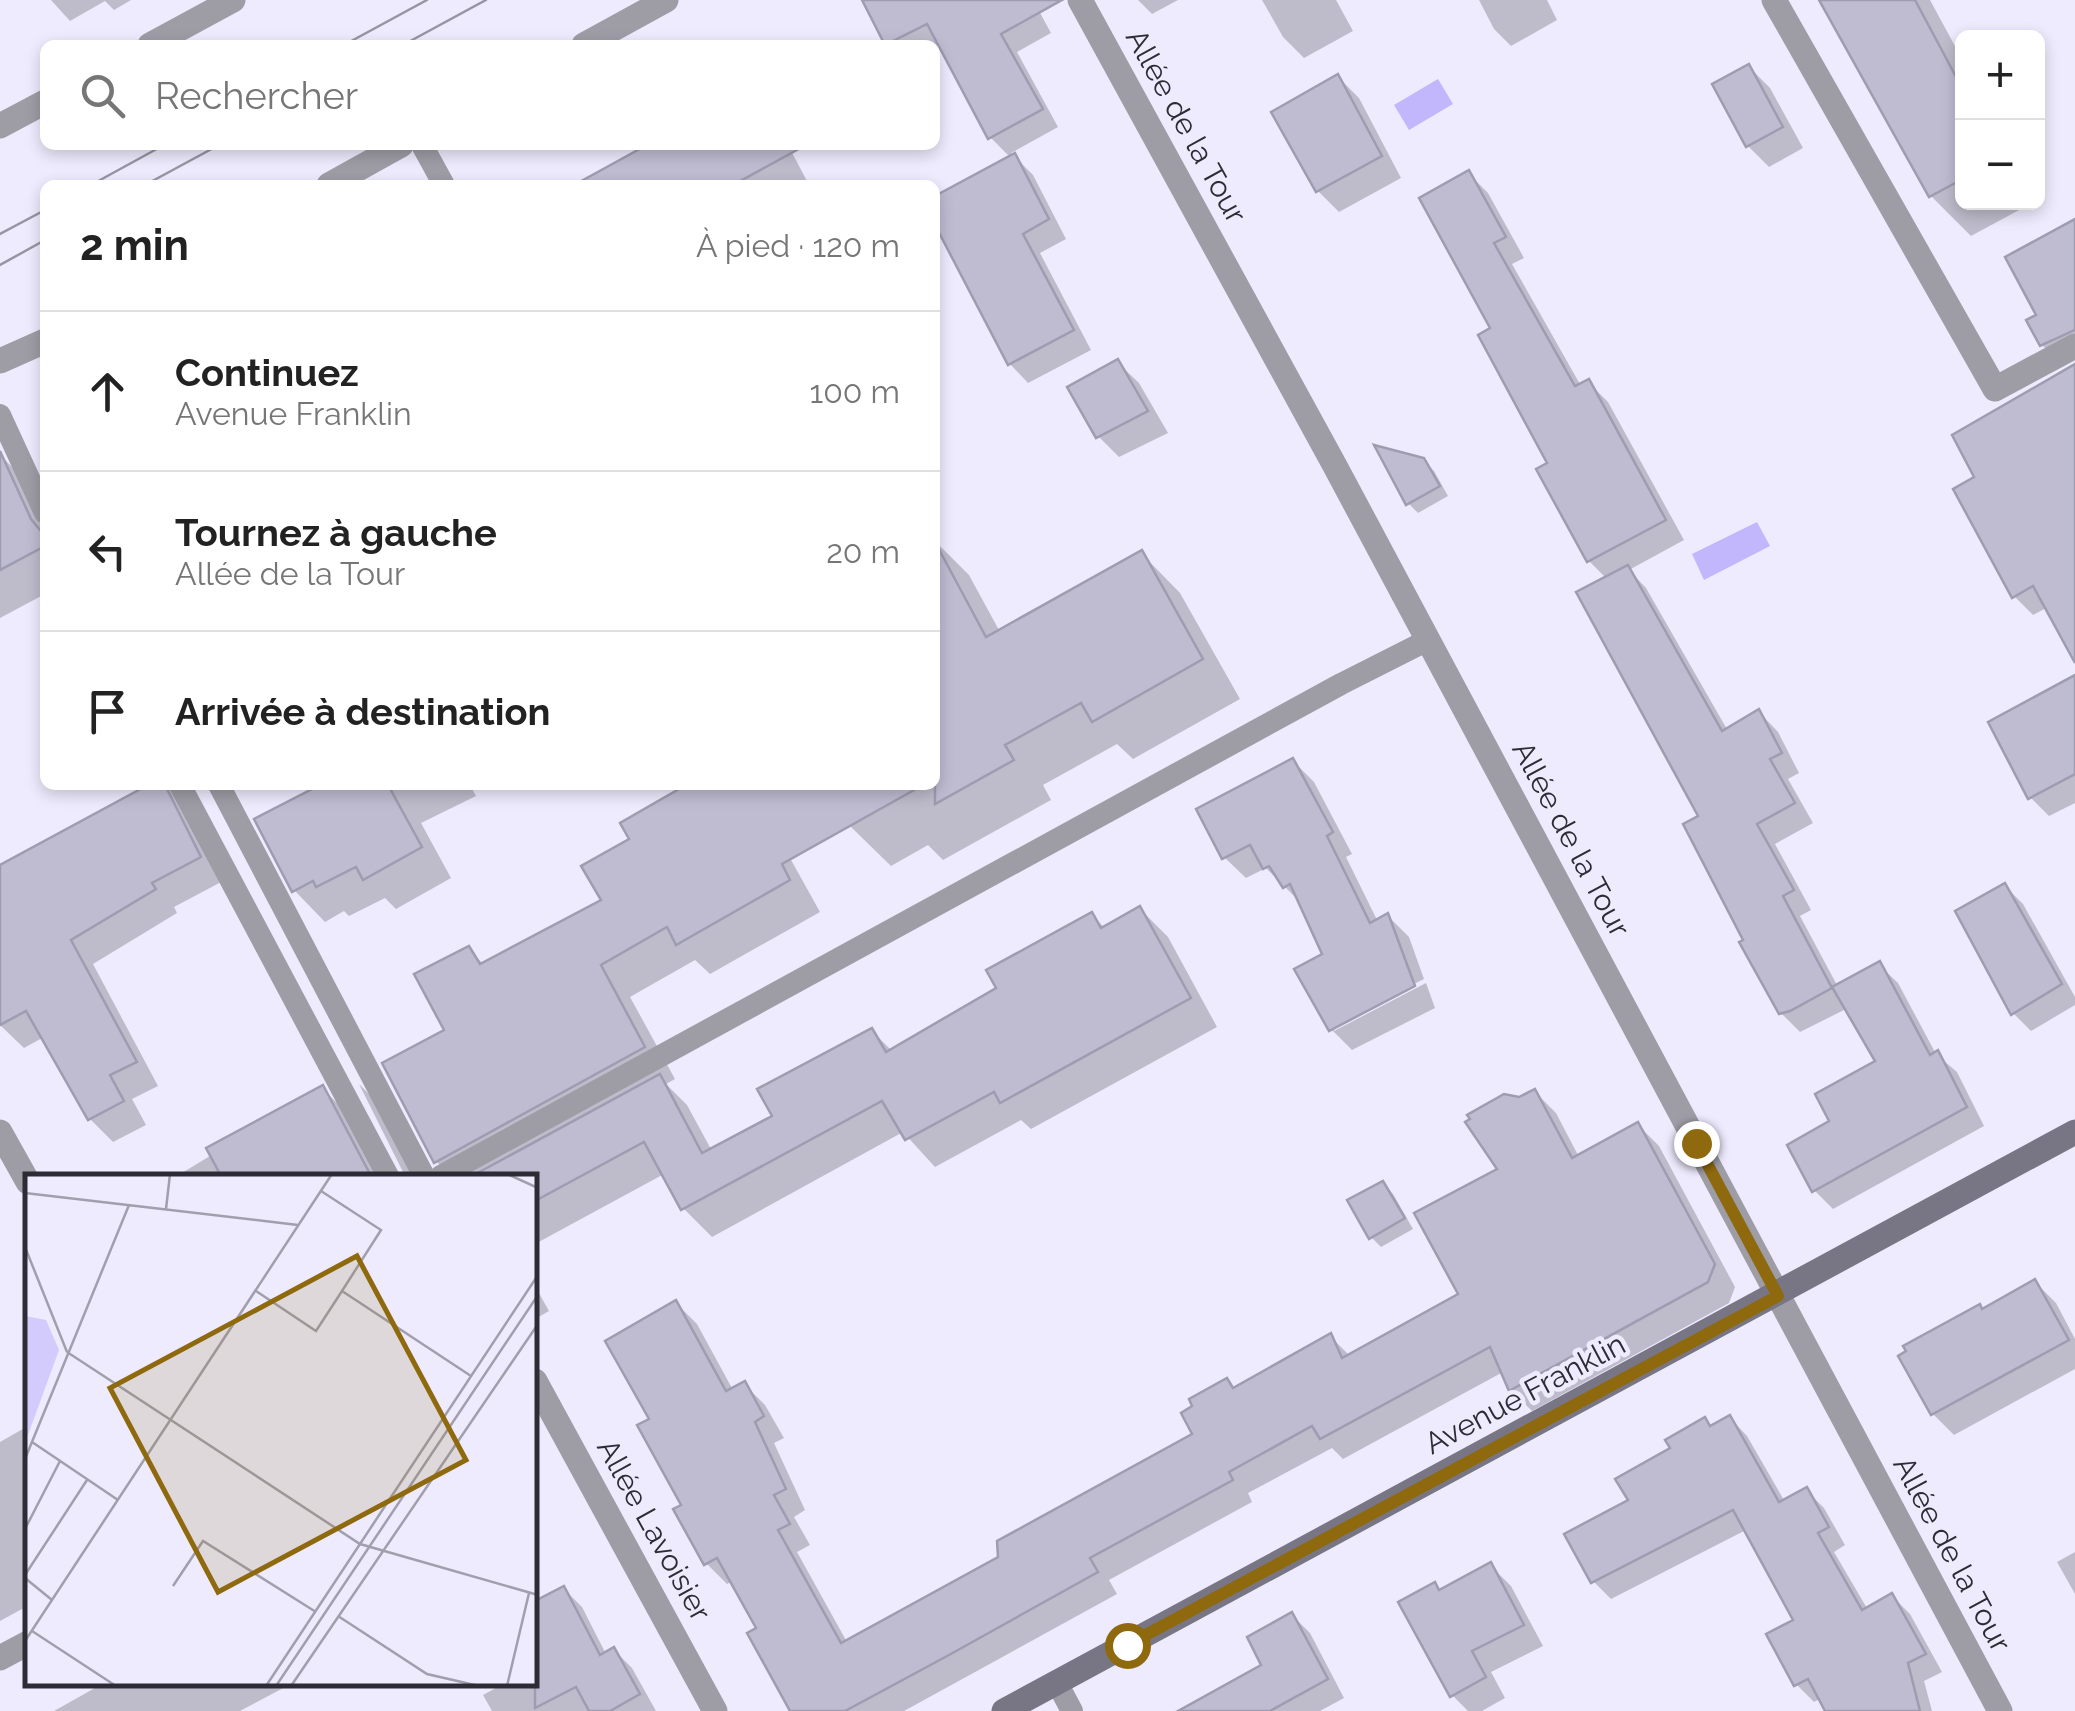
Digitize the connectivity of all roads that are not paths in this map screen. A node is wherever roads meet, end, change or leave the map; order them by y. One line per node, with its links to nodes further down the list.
1 (233, 0): 5 (street)
2 (666, 0): 6 (street)
3 (1080, 0): 18 (street, Allée de la Tour)
4 (1774, 0): 14 (street)
5 (159, 40)
6 (593, 40)
7 (40, 105): 8 (street)
8 (0, 126)
9 (392, 150): 11 (street)
10 (425, 150): 12 (lane)
11 (339, 180)
12 (441, 180)
13 (40, 343): 15 (street)
14 (2075, 346)
15 (0, 361)
16 (0, 416): 17 (lane)
17 (40, 502)
18 (1428, 640): 25 (lane); 27 (street, Allée de la Tour)
19 (183, 790): 23 (lane)
20 (222, 790): 24 (lane)
21 (0, 1132): 26 (street)
22 (2075, 1132): 27 (street, Avenue Franklin)
23 (387, 1174)
24 (423, 1174)
25 (445, 1174)
26 (25, 1177)
27 (1778, 1296): 31 (street, Avenue Franklin); 35 (street, Allée de la Tour)
28 (538, 1386): 32 (street, Allée Lavoisier)
29 (25, 1645): 30 (street)
30 (0, 1658)
31 (1057, 1683): 33 (street, Avenue Franklin); 34 (lane)
32 (715, 1711)
33 (1004, 1711)
34 (1072, 1711)
35 (2000, 1711)

